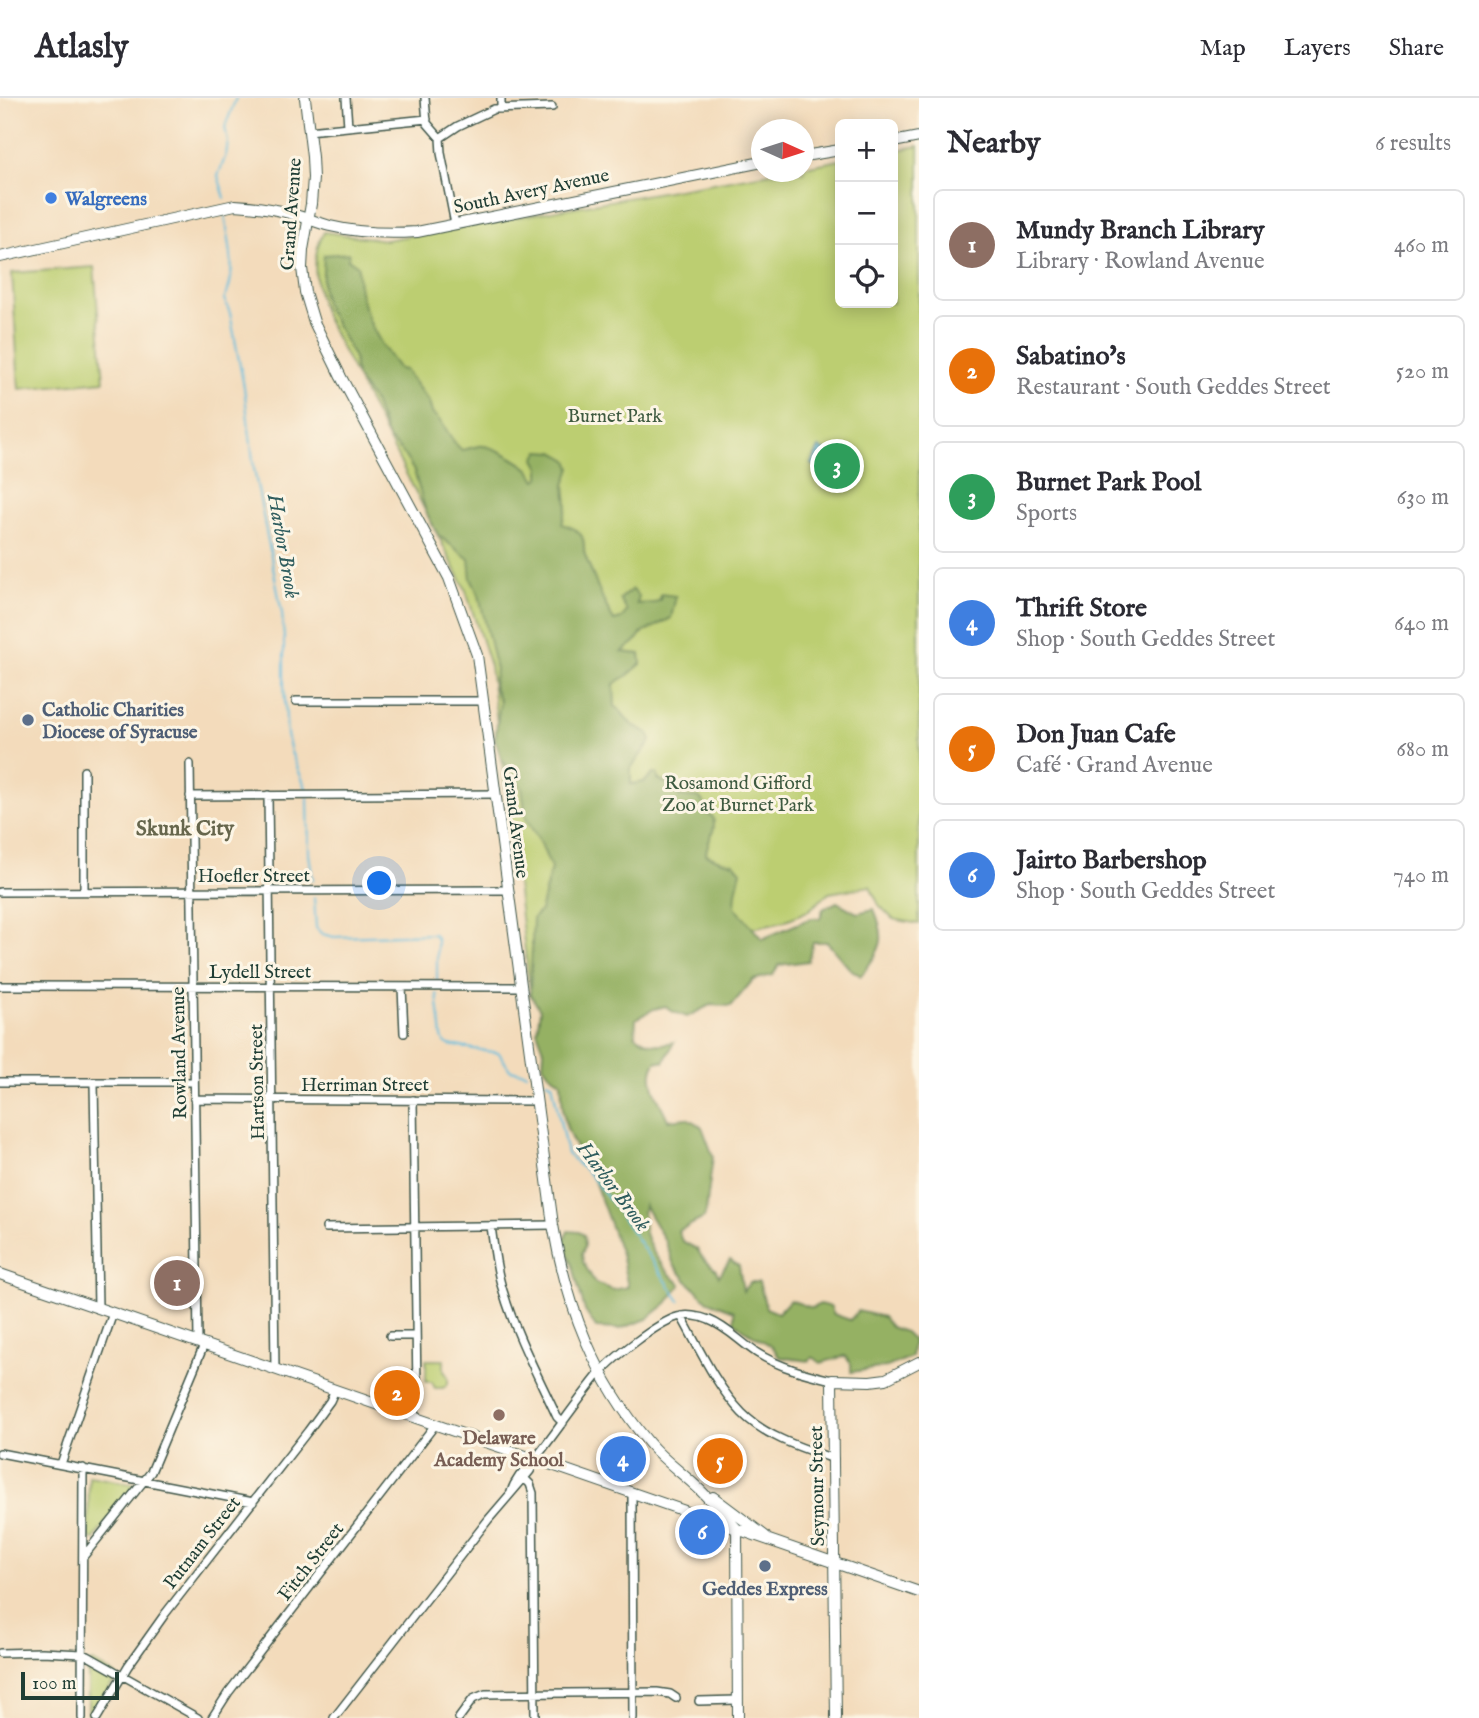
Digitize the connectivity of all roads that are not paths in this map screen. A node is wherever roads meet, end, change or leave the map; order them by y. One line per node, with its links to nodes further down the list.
1 (305, 98): 9 (street, Grand Avenue)
2 (346, 98): 8 (street)
3 (425, 98): 7 (street)
4 (501, 98): 6 (street)
5 (552, 107): 6 (street)
6 (501, 108): 11 (street)
7 (427, 119): 8 (street); 11 (street)
8 (348, 126): 9 (street)
9 (308, 131): 16 (street, Grand Avenue)
10 (919, 137): 12 (street)
11 (440, 138): 17 (street)
12 (898, 141)
13 (835, 151): 14 (street)
14 (814, 154)
15 (751, 163): 17 (street, South Avery Avenue)
16 (308, 219): 17 (street, South Avery Avenue); 18 (street, South Avery Avenue); 20 (street, Grand Avenue)
17 (455, 223)
18 (0, 257)
19 (296, 701): 20 (street)
20 (483, 701): 23 (street, Grand Avenue)
21 (190, 764): 25 (street, Rowland Avenue)
22 (84, 771): 27 (street)
23 (496, 794): 24 (street); 26 (street, Grand Avenue)
24 (268, 795): 25 (street); 29 (street, Hartson Street)
25 (190, 796): 28 (street, Rowland Avenue)
26 (508, 890): 29 (street, Hoefler Street); 35 (street, Grand Avenue)
27 (84, 891): 28 (street, Hoefler Street); 30 (street, Hoefler Street)
28 (192, 891): 29 (street, Hoefler Street); 32 (street, Rowland Avenue)
29 (269, 891): 33 (street, Hartson Street)
30 (0, 892)
31 (0, 986): 32 (street, Lydell Street)
32 (192, 987): 33 (street, Lydell Street); 38 (street, Rowland Avenue)
33 (271, 987): 34 (street, Lydell Street); 41 (street, Hartson Street)
34 (402, 987): 35 (street, Lydell Street); 36 (street)
35 (521, 987): 43 (street, Grand Avenue)
36 (404, 1033)
37 (0, 1082): 39 (street)
38 (194, 1082): 39 (street); 40 (street, Rowland Avenue)
39 (94, 1083): 49 (street)
40 (194, 1099): 41 (street, Herriman Street); 54 (street, Rowland Avenue)
41 (272, 1099): 42 (street, Herriman Street); 56 (street, Hartson Street)
42 (413, 1100): 43 (street, Herriman Street); 46 (street)
43 (536, 1101): 44 (street, Grand Avenue)
44 (553, 1225): 45 (street); 57 (street, Grand Avenue)
45 (491, 1226): 46 (street); 61 (street)
46 (415, 1227): 47 (street); 53 (street)
47 (326, 1228)
48 (0, 1274): 49 (street)
49 (99, 1308): 50 (street)
50 (113, 1313): 54 (street); 66 (street)
51 (681, 1316): 57 (street); 58 (street); 65 (street)
52 (390, 1336): 53 (street)
53 (416, 1336): 60 (street)
54 (201, 1344): 56 (street); 69 (street, Rowland Avenue)
55 (919, 1362): 58 (street)
56 (275, 1370): 59 (street)
57 (600, 1373): 61 (street); 70 (street, Grand Avenue)
58 (832, 1380): 65 (street, Seymour Street)
59 (335, 1390): 60 (street); 73 (street, Putnam Street)
60 (414, 1418): 62 (street)
61 (563, 1423): 64 (street)
62 (435, 1425): 64 (street); 90 (street, Fitch Street)
63 (0, 1453): 66 (street)
64 (535, 1459): 68 (street); 71 (street); 72 (street)
65 (834, 1459): 77 (street, Seymour Street)
66 (61, 1464): 67 (street)
67 (83, 1468): 69 (street); 76 (street)
68 (524, 1478): 71 (street); 83 (street)
69 (145, 1480): 73 (street); 76 (street, Rowland Avenue)
70 (700, 1490): 74 (street, Grand Avenue); 75 (street)
71 (511, 1492): 91 (street)
72 (632, 1492): 74 (street); 82 (street)
73 (253, 1502): 81 (street, Putnam Street)
74 (737, 1529): 75 (street); 85 (street)
75 (770, 1540): 77 (street)
76 (83, 1558): 80 (street)
77 (835, 1563): 78 (street); 96 (street, Seymour Street)
78 (919, 1592)
79 (0, 1653): 80 (street)
80 (82, 1654): 81 (street); 87 (street)
81 (123, 1675): 88 (street, Putnam Street); 89 (street)
82 (633, 1693): 83 (street); 84 (street); 94 (street)
83 (535, 1694): 92 (street); 93 (street)
84 (676, 1698)
85 (737, 1700): 86 (street); 95 (street)
86 (699, 1701)
87 (82, 1718)
88 (97, 1718)
89 (198, 1718)
90 (212, 1718)
91 (334, 1718)
92 (459, 1718)
93 (535, 1718)
94 (634, 1718)
95 (738, 1718)
96 (836, 1718)

